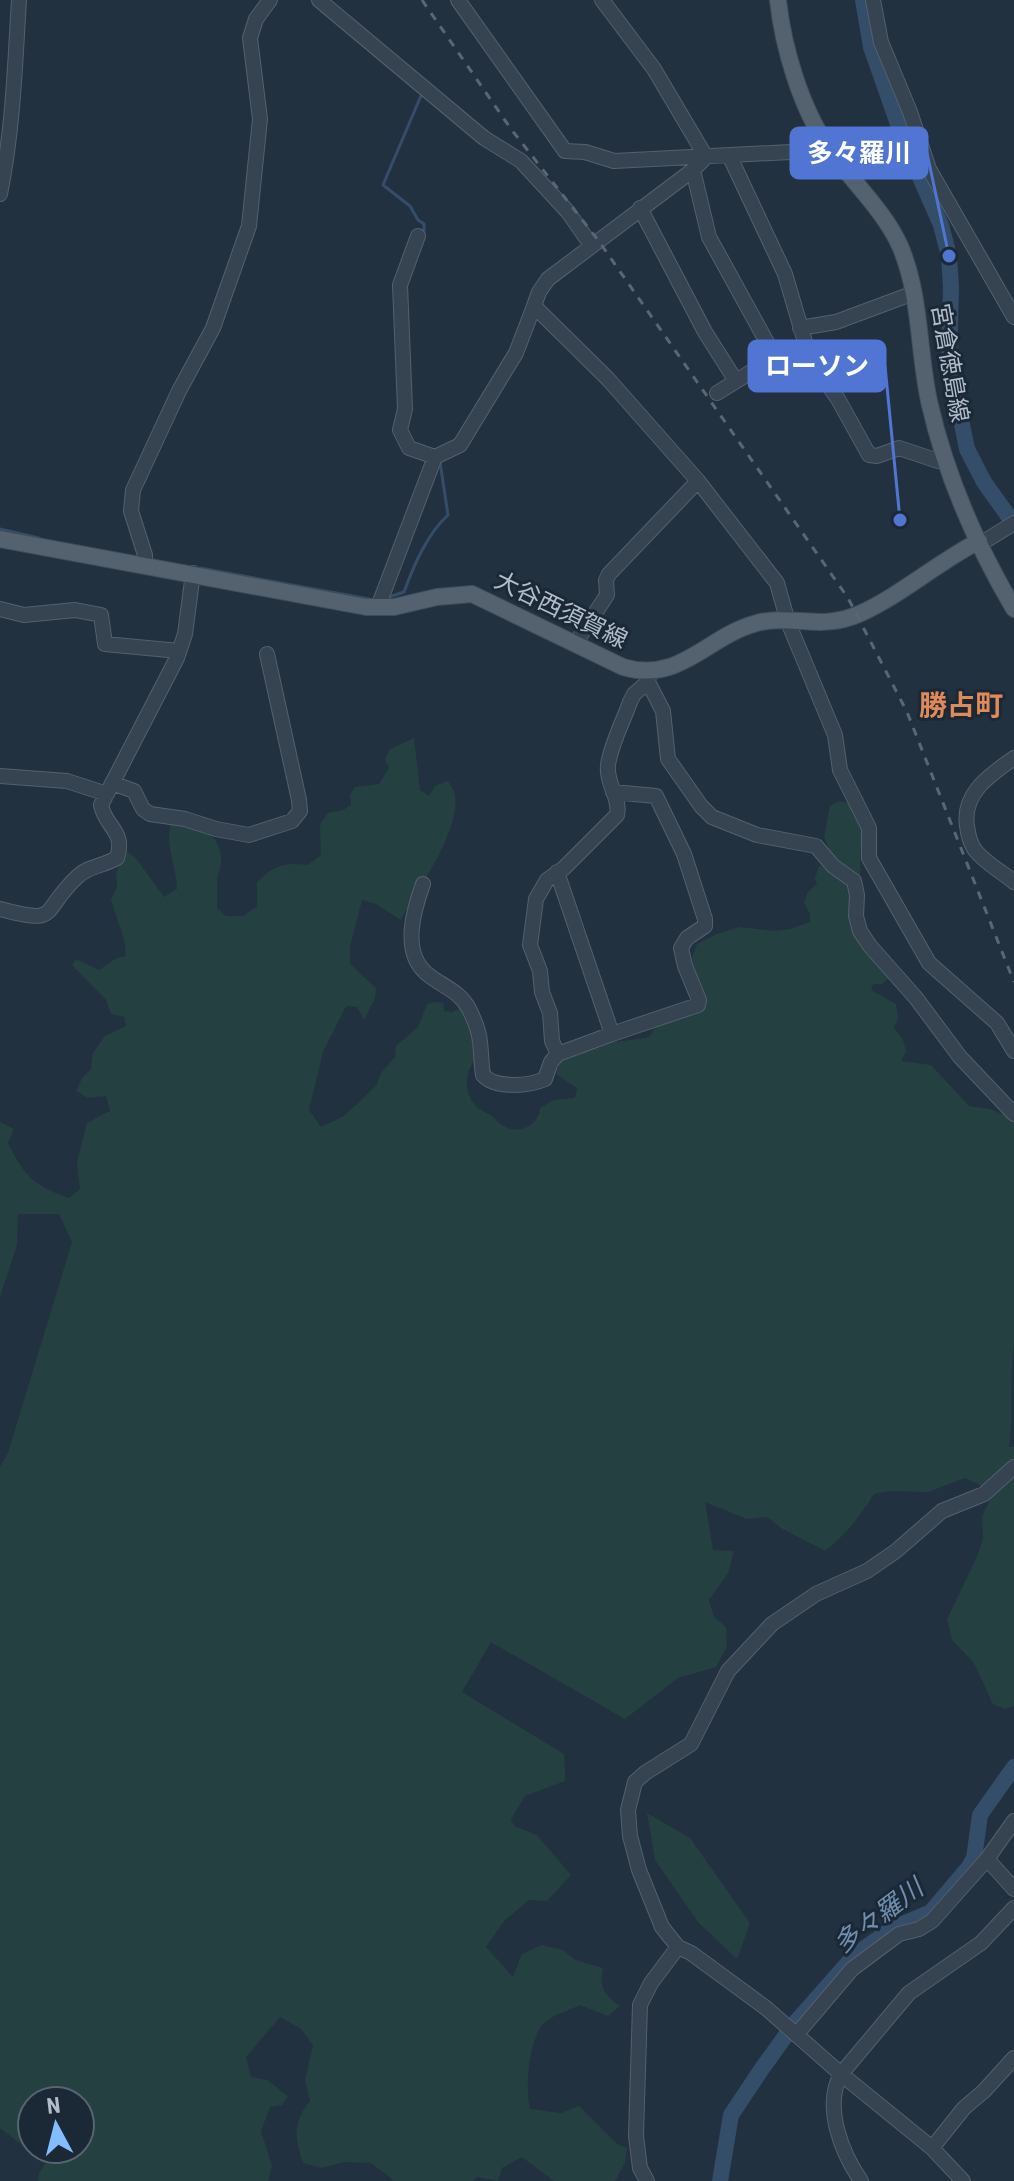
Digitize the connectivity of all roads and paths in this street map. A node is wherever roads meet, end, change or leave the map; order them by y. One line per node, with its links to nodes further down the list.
1 (19, 0): 12 (street)
2 (270, 0): 30 (street)
3 (319, 0): 15 (street)
4 (458, 0): 9 (street)
5 (602, 0): 9 (street)
6 (778, 0): 8 (main road, 宮倉徳島線)
7 (873, 0): 18 (street)
8 (830, 150): 10 (street); 16 (main road, 宮倉徳島線)
9 (706, 157): 10 (street); 11 (street)
10 (730, 157): 19 (street)
11 (693, 170): 13 (street); 21 (street)
12 (0, 194)
13 (640, 208): 15 (street); 22 (street)
14 (418, 236): 24 (street)
15 (591, 245): 17 (street)
16 (914, 293): 19 (street); 25 (main road, 宮倉徳島線)
17 (534, 306): 24 (street); 26 (street)
18 (1014, 317)
19 (800, 328): 20 (street)
20 (807, 345): 21 (street); 25 (street)
21 (775, 357): 22 (street)
22 (736, 381): 23 (street)
23 (717, 393)
24 (435, 457): 32 (street)
25 (946, 460): 29 (main road, 宮倉徳島線)
26 (698, 481): 35 (street); 36 (street)
27 (1011, 525): 29 (street)
28 (0, 539): 30 (main road, 大谷西須賀線)
29 (979, 541): 34 (main road, 宮倉徳島線); 35 (main road, 大谷西須賀線)
30 (145, 565): 31 (main road, 大谷西須賀線)
31 (193, 573): 32 (main road, 大谷西須賀線); 37 (street)
32 (382, 608): 36 (main road, 大谷西須賀線)
33 (0, 609): 37 (street)
34 (1014, 609)
35 (788, 622): 39 (main road, 大谷西須賀線); 49 (street)
36 (575, 644): 39 (main road, 大谷西須賀線)
37 (179, 651): 42 (street)
38 (267, 654): 42 (street)
39 (649, 677): 43 (street); 51 (street)
40 (1014, 758): 45 (street)
41 (0, 776): 42 (street)
42 (110, 788): 47 (street)
43 (613, 792): 44 (street); 48 (street)
44 (557, 872): 48 (street); 50 (street)
45 (1014, 882)
46 (423, 884): 50 (street)
47 (0, 909)
48 (612, 1034): 50 (street)
49 (1014, 1051)
50 (558, 1054)
51 (1014, 1114)
52 (1014, 1467): 57 (street)
53 (1014, 1821): 54 (street)
54 (987, 1859): 55 (street); 58 (street)
55 (1014, 1889)
56 (1014, 1908): 60 (street)
57 (678, 1947): 58 (street); 62 (street)
58 (792, 2031): 60 (street)
59 (1014, 2058): 61 (street)
60 (841, 2074): 61 (street); 63 (street)
61 (932, 2148): 64 (street)
62 (647, 2181)
63 (861, 2181)
64 (963, 2181)

